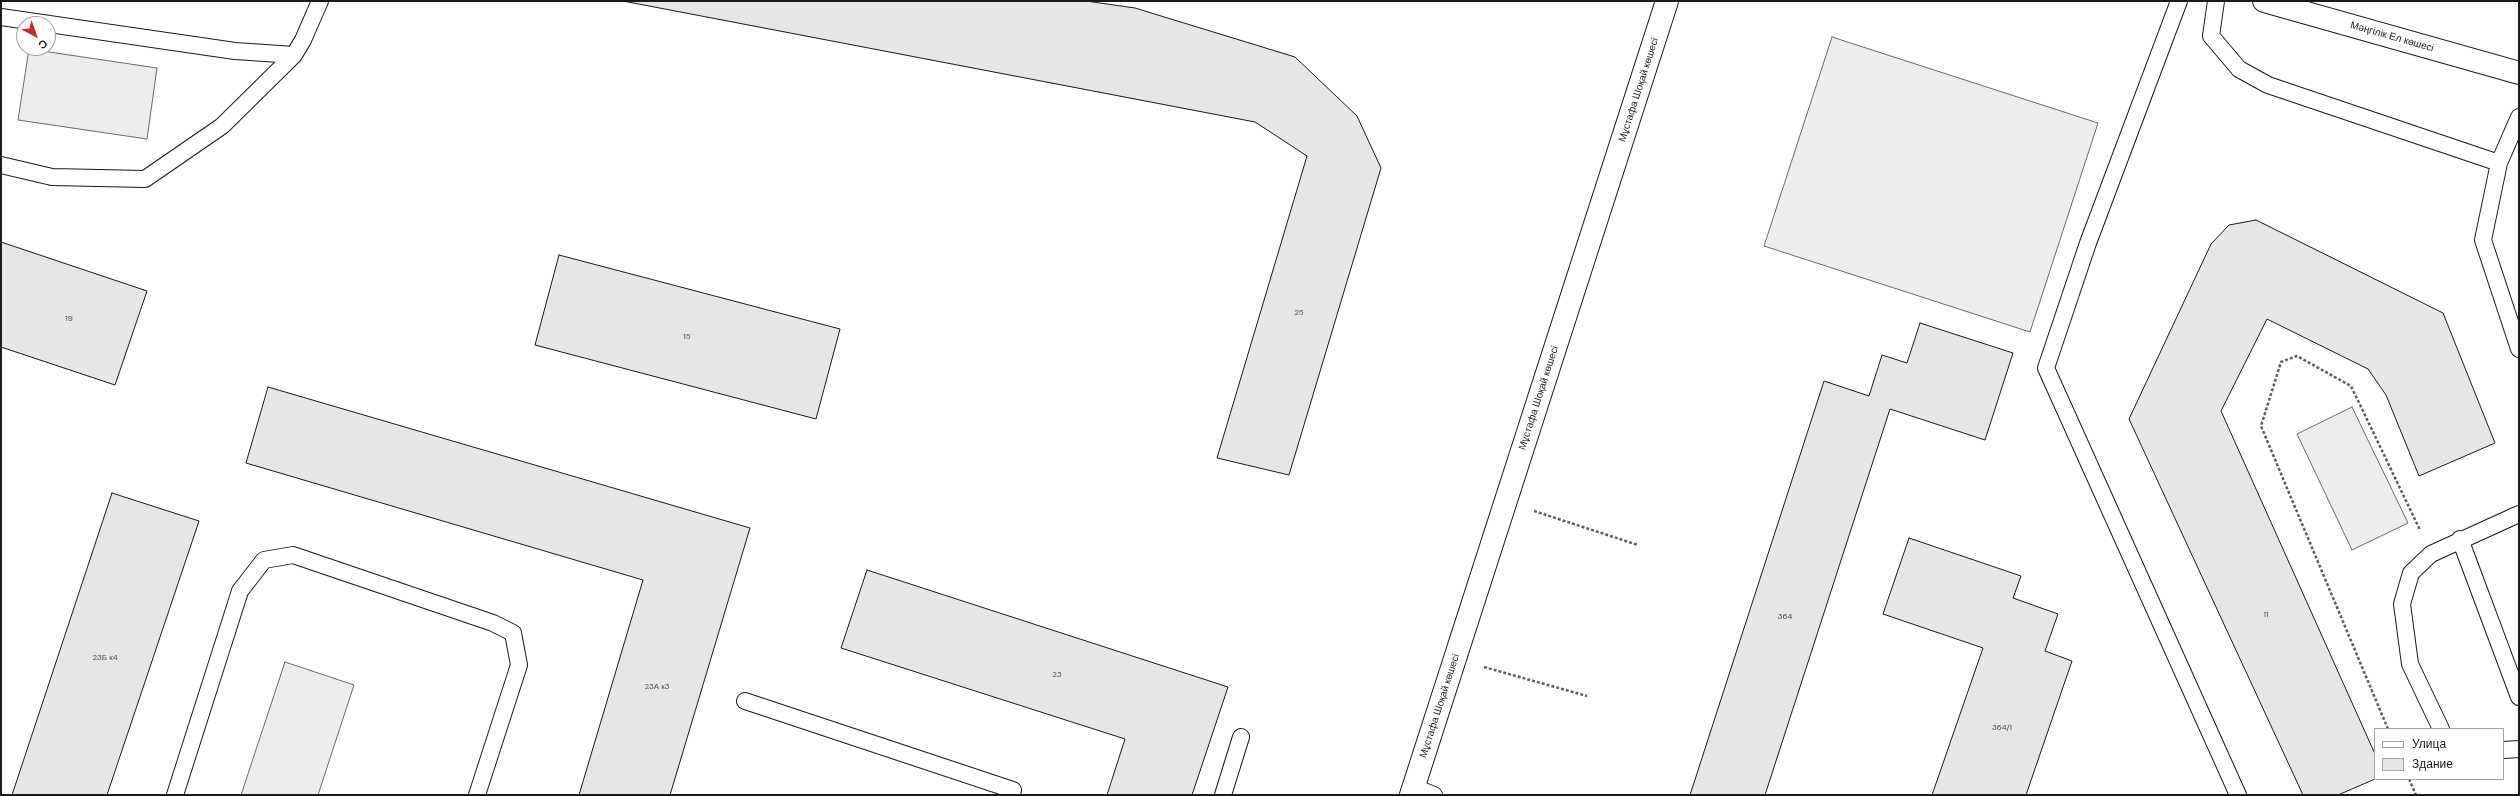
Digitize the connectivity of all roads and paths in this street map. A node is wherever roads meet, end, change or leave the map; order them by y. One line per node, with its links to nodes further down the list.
1 (320, 1): 7 (lane)
2 (1667, 1): 13 (street, Мұстафа Шоқай көшесі)
3 (2179, 1): 33 (lane)
4 (2216, 1): 10 (lane)
5 (2264, 1): 8 (street, Мәңгілік Ел көшесі)
6 (1, 17): 7 (lane)
7 (294, 55): 11 (lane)
8 (2519, 73)
9 (2519, 117): 10 (lane)
10 (2499, 163): 12 (lane)
11 (1, 165)
12 (2519, 349)
13 (1506, 501): 16 (path); 18 (street, Мұстафа Шоқай көшесі)
14 (2519, 514): 15 (lane)
15 (2460, 539): 17 (lane); 20 (lane)
16 (1638, 545)
17 (2431, 554): 22 (path); 23 (lane)
18 (1455, 659): 19 (path); 28 (street, Мұстафа Шоқай көшесі)
19 (1587, 696)
20 (2519, 697)
21 (745, 700): 31 (lane)
22 (2388, 728)
23 (2441, 728)
24 (1242, 737): 32 (lane)
25 (2519, 749): 26 (lane)
26 (2504, 750)
27 (2409, 780): 34 (path)
28 (1420, 792)
29 (175, 795): 30 (lane)
30 (477, 795)
31 (1012, 795)
32 (1223, 795)
33 (2238, 795)
34 (2416, 795)

